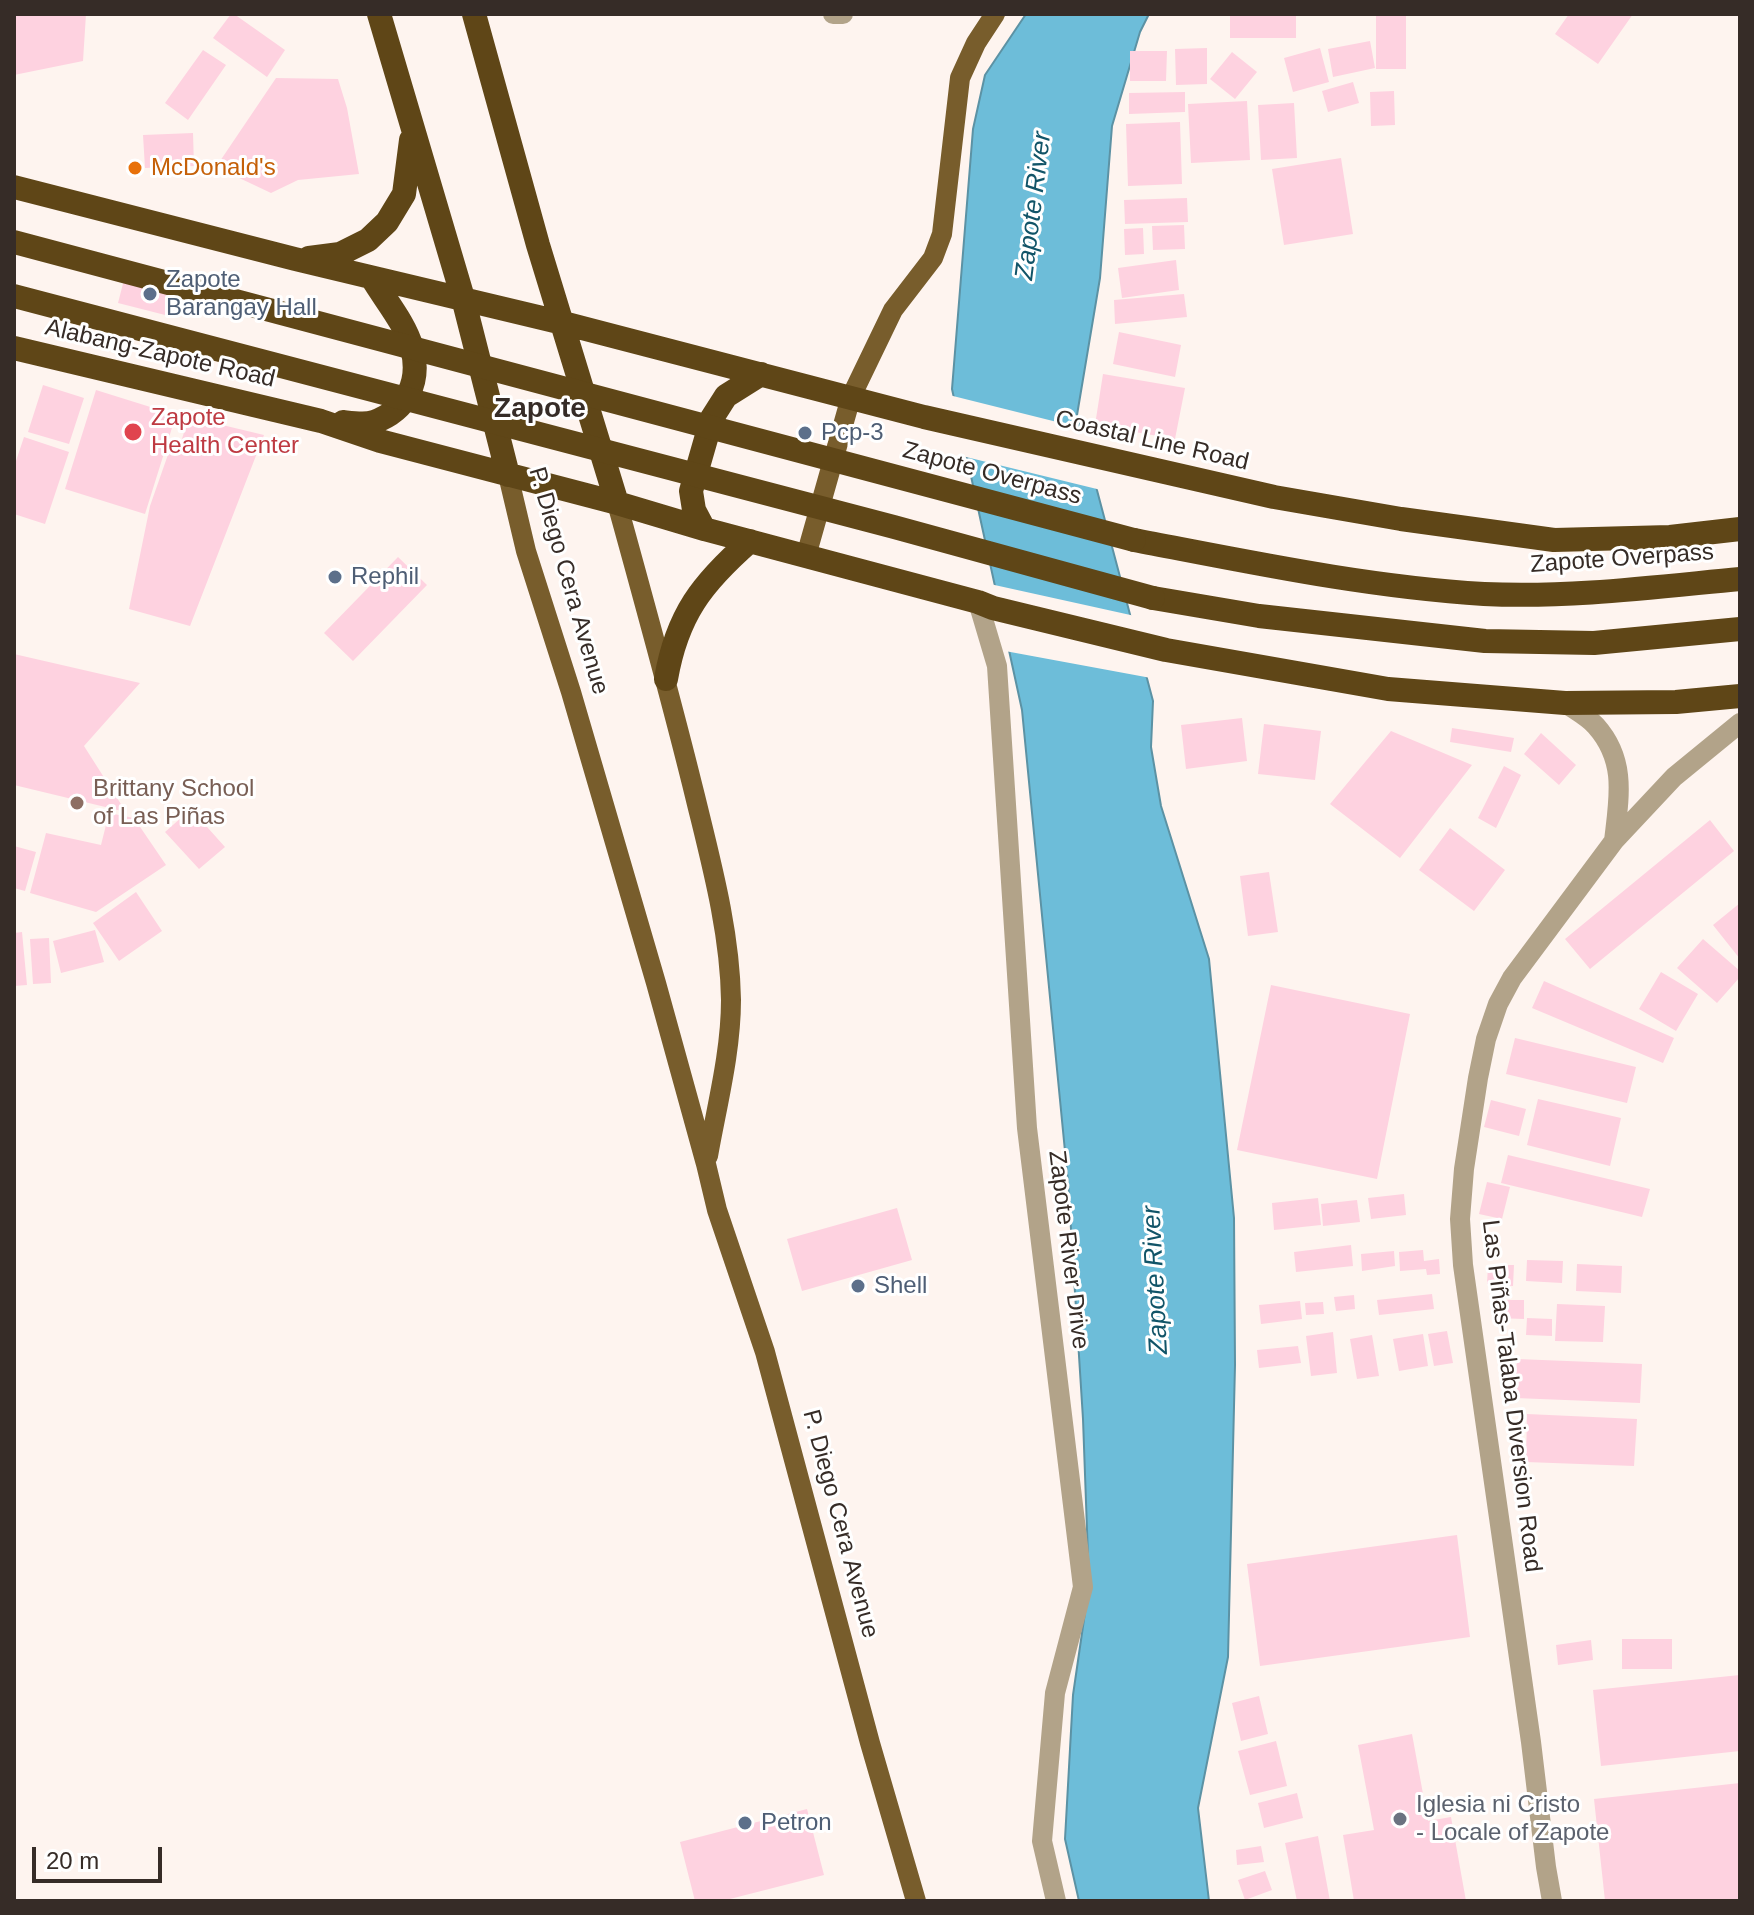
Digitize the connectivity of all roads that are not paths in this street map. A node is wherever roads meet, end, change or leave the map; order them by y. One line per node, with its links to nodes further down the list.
1 (379, 14): 6 (highway, P. Diego Cera Avenue)
2 (474, 14): 13 (highway, P. Diego Cera Avenue)
3 (833, 14): 4 (street)
4 (843, 14)
5 (995, 14): 16 (main road)
6 (413, 130): 9 (highway); 12 (highway, P. Diego Cera Avenue)
7 (14, 187): 9 (highway)
8 (14, 242): 24 (highway, Zapote Overpass, bridge)
9 (295, 259): 10 (highway)
10 (372, 278): 12 (highway); 17 (highway)
11 (14, 296): 26 (highway, bridge)
12 (463, 298): 13 (highway); 18 (highway, P. Diego Cera Avenue)
13 (563, 323): 15 (highway, Coastal Line Road); 19 (highway, P. Diego Cera Avenue)
14 (14, 348): 17 (highway, Alabang-Zapote Road)
15 (761, 374): 16 (highway, Coastal Line Road); 20 (highway)
16 (851, 397): 21 (highway, Coastal Line Road); 23 (main road)
17 (321, 421): 18 (highway, Alabang-Zapote Road)
18 (508, 475): 19 (highway, Alabang-Zapote Road); 32 (main road, P. Diego Cera Avenue)
19 (617, 503): 20 (highway); 27 (main road, P. Diego Cera Avenue)
20 (704, 529): 22 (highway)
21 (1740, 529)
22 (750, 541): 23 (highway); 27 (highway)
23 (806, 556): 25 (highway)
24 (1740, 579)
25 (985, 605): 29 (highway); 34 (street, Zapote River Drive)
26 (1740, 629)
27 (666, 679): 32 (main road, P. Diego Cera Avenue)
28 (1740, 696): 29 (highway)
29 (1565, 703): 31 (street)
30 (1740, 723): 31 (street, Las Piñas-Talaba Diversion Road)
31 (1614, 841): 35 (street, Las Piñas-Talaba Diversion Road)
32 (706, 1164): 33 (main road, P. Diego Cera Avenue)
33 (916, 1901)
34 (1056, 1901)
35 (1552, 1901)

